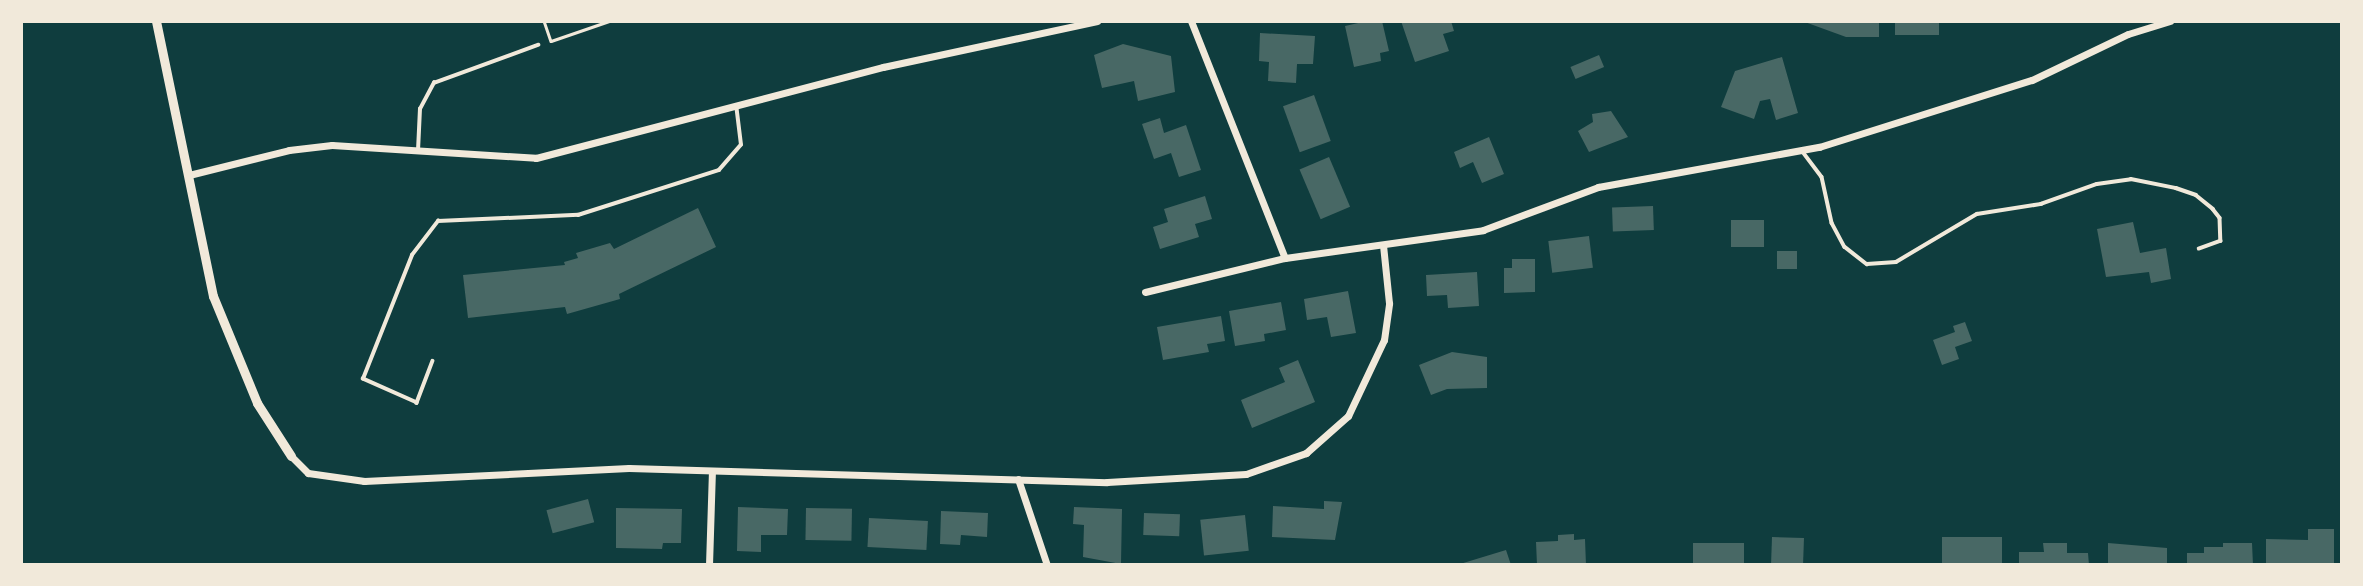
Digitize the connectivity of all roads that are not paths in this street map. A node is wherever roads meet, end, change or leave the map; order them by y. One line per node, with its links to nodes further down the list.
1 (156, 21): 9 (street)
2 (1097, 21): 6 (street)
3 (1191, 21): 12 (street)
4 (2170, 21): 7 (street)
5 (538, 45): 8 (lane)
6 (736, 106): 8 (street); 14 (lane)
7 (1802, 150): 10 (street); 11 (lane)
8 (418, 151): 9 (street)
9 (189, 175): 15 (street)
10 (1383, 246): 12 (street); 17 (street)
11 (2199, 249)
12 (1285, 258): 13 (street)
13 (1145, 292)
14 (433, 360)
15 (290, 456): 16 (street)
16 (712, 472): 17 (street); 18 (street)
17 (1018, 479): 19 (street)
18 (709, 565)
19 (1047, 565)

